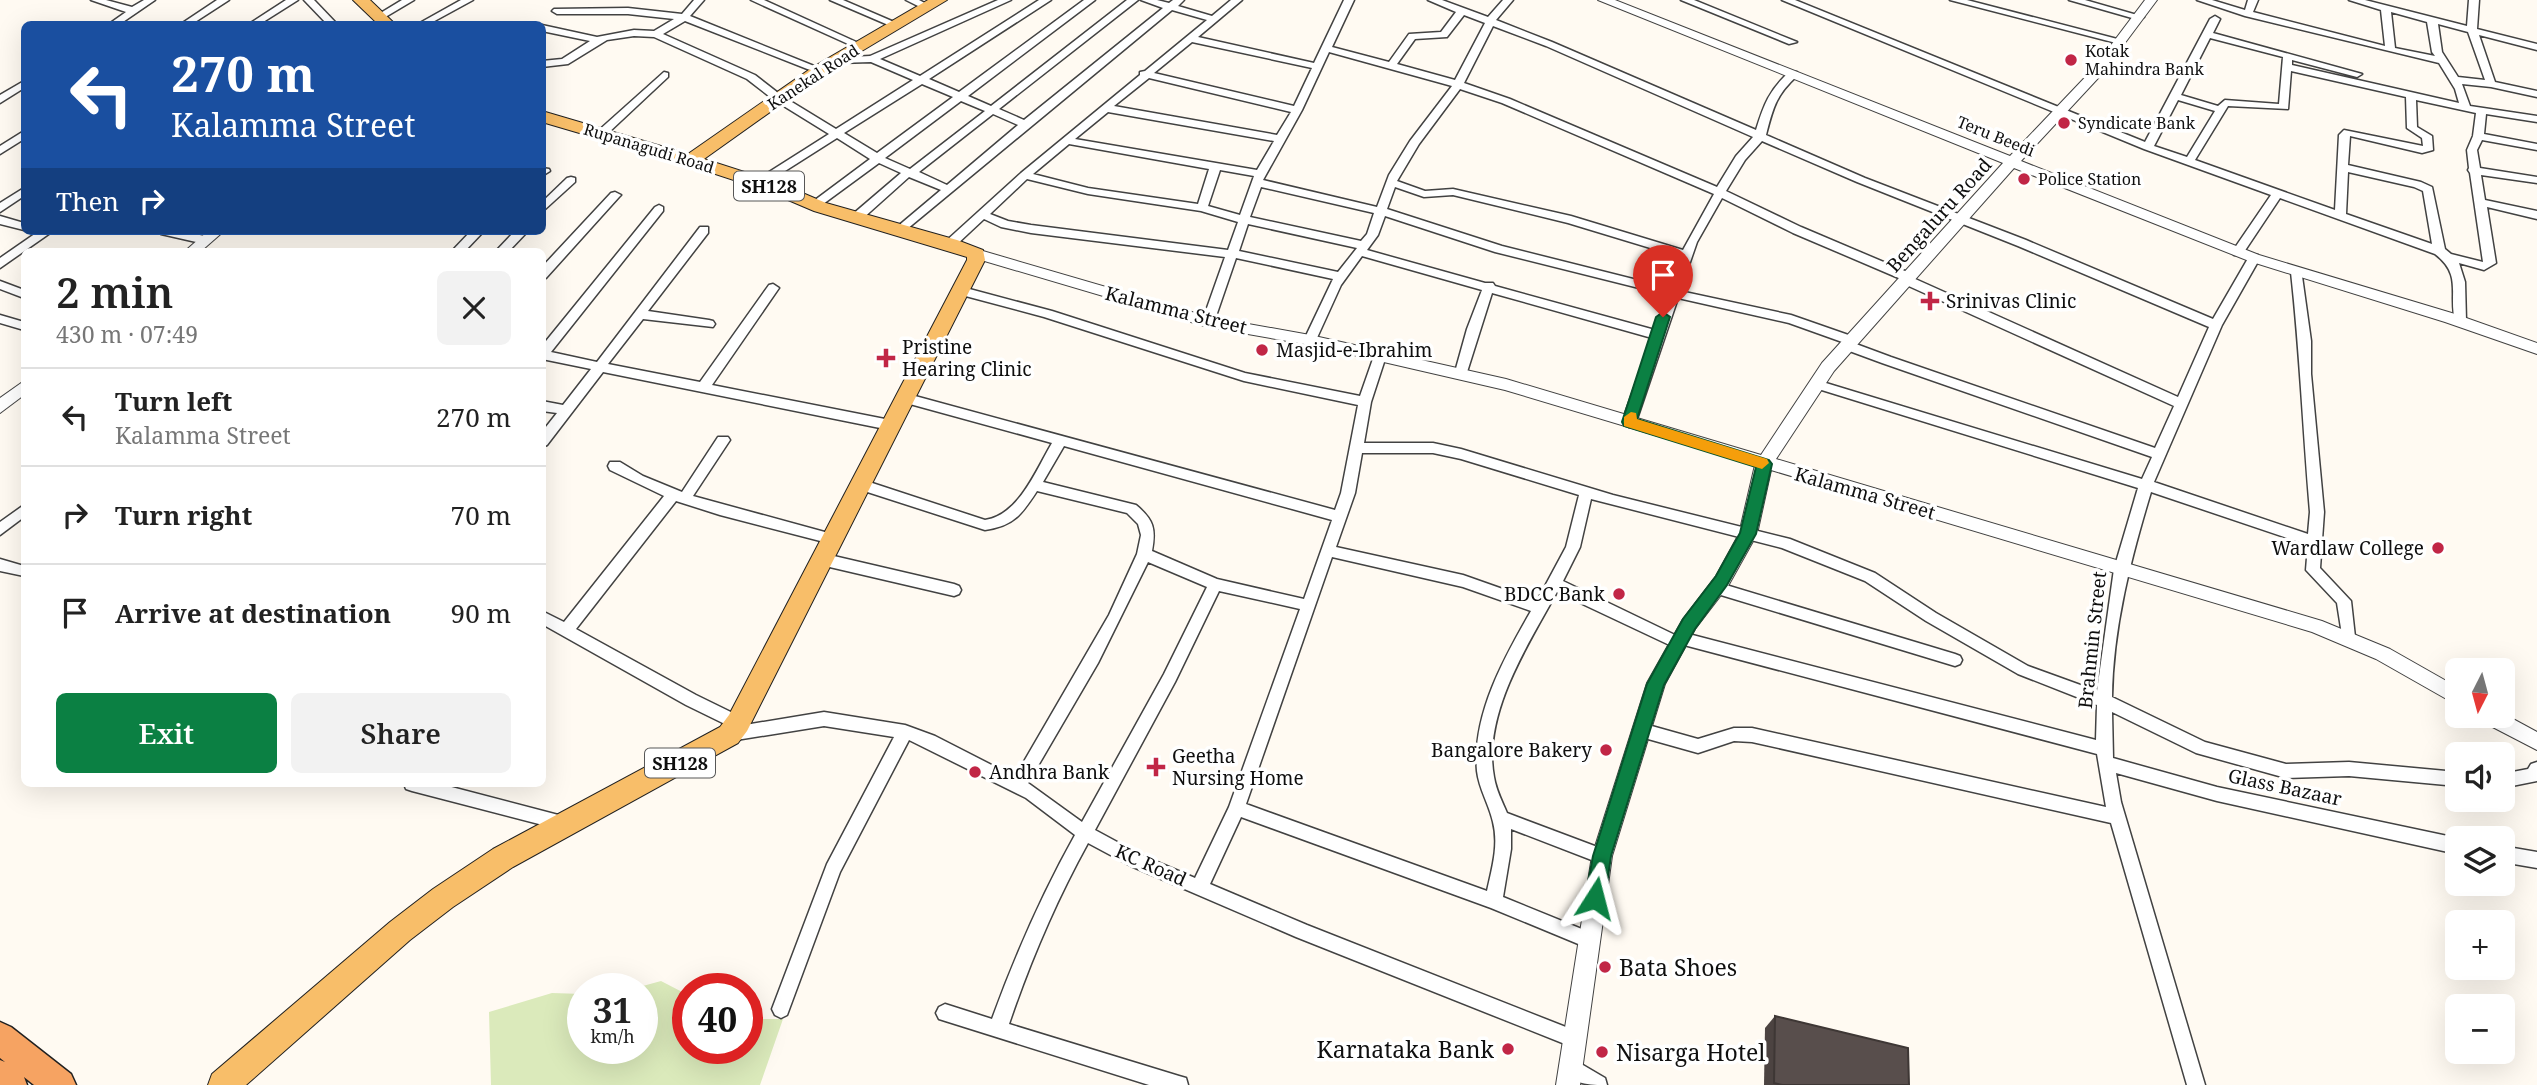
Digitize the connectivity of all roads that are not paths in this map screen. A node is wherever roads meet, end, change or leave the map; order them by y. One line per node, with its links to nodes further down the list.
1 (96, 0): 36 (street)
2 (150, 0): 36 (street)
3 (224, 0): 48 (street)
4 (293, 0): 49 (street)
5 (309, 0): 50 (street)
6 (361, 0): 51 (main road)
7 (410, 0): 51 (street)
8 (468, 0): 52 (street)
9 (572, 0): 37 (street)
10 (642, 0): 38 (street)
11 (699, 0): 41 (street)
12 (835, 0): 54 (street)
13 (1006, 0): 67 (street)
14 (1046, 0): 78 (street)
15 (1090, 0): 87 (street)
16 (1133, 0): 93 (street)
17 (1146, 0): 34 (street)
18 (1237, 0): 43 (street)
19 (1349, 0): 65 (street)
20 (1433, 0): 39 (street)
21 (1508, 0): 45 (street)
22 (1604, 0): 76 (street, Teru Beedi)
23 (1686, 0): 62 (street)
24 (1787, 0): 94 (street)
25 (1955, 0): 61 (street)
26 (2074, 0): 42 (street)
27 (2151, 0): 42 (street, Bengaluru Road)
28 (2202, 0): 40 (street)
29 (2253, 0): 40 (street)
30 (2356, 0): 35 (street)
31 (2474, 0): 56 (street)
32 (762, 1): 63 (street)
33 (926, 2): 54 (main road, Kanekal Road)
34 (1175, 3): 43 (street); 98 (street)
35 (2386, 9): 46 (street); 66 (street)
36 (134, 11): 47 (street)
37 (557, 11): 38 (street); 53 (street)
38 (628, 11): 41 (street); 59 (street)
39 (1462, 11): 45 (street); 72 (street)
40 (2248, 13): 66 (street)
41 (684, 17): 57 (street); 74 (street)
42 (2139, 17): 61 (street, Bengaluru Road)
43 (1214, 19): 60 (street)
44 (2215, 19): 58 (street)
45 (1491, 20): 81 (street); 103 (street)
46 (2432, 20): 56 (street); 69 (street)
47 (119, 21)
48 (191, 21)
49 (259, 21)
50 (325, 21)
51 (383, 21)
52 (429, 21)
53 (546, 21)
54 (896, 25): 63 (main road, Kanekal Road)
55 (546, 27): 59 (street)
56 (2472, 30): 64 (street); 80 (street)
57 (656, 34): 59 (street); 86 (street)
58 (2207, 34): 70 (street); 85 (street)
59 (601, 38): 71 (street)
60 (1189, 38): 73 (street); 75 (street)
61 (2120, 41): 94 (street, Bengaluru Road)
62 (1792, 42)
63 (860, 46): 68 (main road, Kanekal Road)
64 (2537, 47)
65 (1328, 49): 72 (street); 73 (street)
66 (2390, 50): 69 (street)
67 (872, 59): 68 (street); 78 (street)
68 (838, 60): 74 (main road, Kanekal Road)
69 (2442, 61): 79 (street)
70 (2287, 62): 84 (street); 91 (street)
71 (546, 64)
72 (1392, 64): 81 (street)
73 (1319, 67): 92 (street)
74 (818, 70): 86 (main road, Kanekal Road)
75 (1144, 74): 89 (street); 92 (street)
76 (1793, 74): 103 (street); 111 (street, Teru Beedi)
77 (664, 75): 99 (street)
78 (920, 80): 87 (street); 100 (street)
79 (2454, 80): 80 (street); 90 (street)
80 (2491, 83): 83 (street)
81 (1458, 85): 121 (street); 124 (street)
82 (21, 86): 88 (street)
83 (2537, 94)
84 (2407, 95): 90 (street); 113 (street)
85 (2174, 96): 91 (street); 106 (street)
86 (778, 98): 100 (street); 110 (main road, Kanekal Road)
87 (960, 98): 93 (street); 109 (street)
88 (0, 100)
89 (1106, 108): 104 (street); 105 (street)
90 (2466, 108): 95 (street)
91 (2219, 109): 112 (street)
92 (1297, 110): 104 (street)
93 (992, 111): 98 (street); 116 (street)
94 (2060, 111): 106 (street); 111 (street, Bengaluru Road)
95 (2481, 111): 97 (street); 101 (street)
96 (546, 117): 99 (main road, Rupanagudi Road / SH128)
97 (2537, 119)
98 (1025, 124): 123 (street)
99 (602, 133): 110 (main road, Rupanagudi Road / SH128)
100 (835, 134): 109 (street); 122 (street)
101 (2478, 135): 107 (street); 115 (street)
102 (21, 136): 108 (street)
103 (1760, 136): 124 (street); 139 (street)
104 (1280, 139): 118 (street)
105 (1069, 141): 114 (street); 117 (street)
106 (2148, 146): 112 (street)
107 (2537, 147)
108 (0, 151)
109 (877, 158): 116 (street); 130 (street)
110 (691, 160): 122 (main road, Rupanagudi Road / SH128)
111 (2013, 162): 139 (street, Bengaluru Road); 156 (street, Teru Beedi)
112 (2189, 162): 126 (street)
113 (2341, 167): 138 (street); 157 (street)
114 (1215, 168): 118 (street); 132 (street)
115 (2473, 170): 120 (street); 128 (street)
116 (909, 174): 123 (street); 137 (street)
117 (1026, 175): 132 (street); 135 (street)
118 (1258, 178): 134 (street); 141 (street)
119 (571, 180): 129 (street)
120 (2537, 180)
121 (1391, 182): 134 (street); 159 (street)
122 (760, 183): 130 (main road, Rupanagudi Road / SH128)
123 (947, 189): 144 (street)
124 (1719, 192): 159 (street); 167 (street)
125 (21, 193): 131 (street)
126 (2277, 194): 138 (street); 156 (street)
127 (615, 195): 163 (street)
128 (2480, 202): 136 (street); 161 (street)
129 (546, 205)
130 (815, 205): 137 (main road, Rupanagudi Road / SH128)
131 (0, 208)
132 (1202, 208): 141 (street)
133 (659, 209): 184 (street)
134 (1380, 211): 155 (street); 171 (street)
135 (981, 214): 149 (street); 158 (street)
136 (2537, 215)
137 (857, 217): 144 (main road, Rupanagudi Road / SH128)
138 (2340, 217): 157 (street)
139 (1959, 218): 167 (street, Bengaluru Road); 179 (street)
140 (0, 220): 142 (street)
141 (1245, 220): 155 (street); 158 (street)
142 (21, 226)
143 (704, 230): 173 (street)
144 (901, 230): 149 (main road, Rupanagudi Road / SH128)
145 (39, 235): 151 (street)
146 (474, 235): 153 (street)
147 (518, 235): 154 (street)
148 (211, 236): 152 (street)
149 (950, 244): 165 (main road, Rupanagudi Road / SH128)
150 (21, 248): 162 (street)
151 (21, 248)
152 (196, 248)
153 (461, 248)
154 (505, 248)
155 (1363, 249): 166 (street); 169 (street)
156 (2238, 251): 160 (street, Teru Beedi)
157 (2439, 251): 161 (street)
158 (1233, 254): 166 (street); 176 (street)
159 (1686, 255): 171 (street)
160 (2254, 258): 164 (street, Teru Beedi); 179 (street, Brahmin Street)
161 (2452, 258): 175 (street)
162 (0, 264)
163 (546, 271)
164 (2297, 272): 175 (street, Teru Beedi); 216 (street)
165 (968, 276): 176 (street, Kalamma Street / SH128); 192 (main road); 193 (street)
166 (1342, 277): 181 (street)
167 (1907, 279): 182 (street, Bengaluru Road); 194 (street)
168 (0, 285): 172 (street)
169 (1489, 286): 180 (street); 188 (street)
170 (773, 288): 190 (street)
171 (1673, 292): 180 (street); 182 (street)
172 (21, 293)
173 (639, 314): 177 (street); 187 (street)
174 (0, 319): 178 (street)
175 (2460, 321): 183 (street, Teru Beedi)
176 (1208, 322): 181 (street, Kalamma Street / SH128)
177 (709, 324)
178 (21, 325)
179 (2216, 325): 194 (street, Brahmin Street)
180 (1657, 335): 198 (street)
181 (1310, 340): 186 (street, Kalamma Street / SH128)
182 (1851, 344): 189 (street, Bengaluru Road); 204 (street)
183 (2537, 349)
184 (546, 350)
185 (546, 356): 187 (street)
186 (1380, 356): 188 (street, Kalamma Street / SH128); 193 (street)
187 (599, 366): 190 (street); 197 (street)
188 (1461, 372): 198 (street, Kalamma Street / SH128)
189 (1816, 384): 205 (street, Bengaluru Road); 209 (street)
190 (704, 386): 199 (street)
191 (21, 390): 195 (street)
192 (904, 398): 199 (main road); 202 (street)
193 (1365, 402): 203 (street)
194 (2181, 404): 204 (street, Brahmin Street)
195 (0, 407)
196 (546, 407): 197 (street)
197 (566, 410): 200 (street)
198 (1629, 422): 205 (street, Kalamma Street / SH128)
199 (890, 425): 207 (main road)
200 (546, 437)
201 (723, 440): 211 (street)
202 (1060, 441): 208 (street); 213 (street)
203 (1357, 448): 210 (street); 213 (street)
204 (2160, 455): 209 (street, Brahmin Street)
205 (1764, 464): 215 (street); 221 (street, Kalamma Street / SH128)
206 (615, 466): 211 (street)
207 (860, 484): 208 (street); 217 (main road)
208 (1034, 485): 219 (street)
209 (2146, 485): 216 (street); 221 (street, Brahmin Street)
210 (1586, 492): 215 (street); 224 (street)
211 (679, 497): 217 (street); 230 (street)
212 (21, 512): 214 (street)
213 (1340, 517): 218 (street)
214 (0, 530)
215 (1748, 534): 225 (street); 235 (street)
216 (2315, 542): 231 (street)
217 (826, 549): 226 (street); 237 (main road)
218 (1329, 551): 227 (street); 228 (street)
219 (1146, 555): 223 (street); 245 (street)
220 (0, 565): 222 (street)
221 (2121, 569): 231 (street, Kalamma Street / SH128); 235 (street, Brahmin Street)
222 (21, 570)
223 (1215, 584): 227 (street); 251 (street)
224 (1555, 584): 228 (street); 232 (street, Glass Bazaar)
225 (1716, 588): 232 (street); 233 (street)
226 (954, 590)
227 (1310, 606): 247 (street)
228 (1541, 609): 249 (street)
229 (546, 619): 230 (street)
230 (566, 630): 237 (street)
231 (2347, 637): 234 (street, Kalamma Street / SH128)
232 (1679, 641): 238 (street); 241 (street, Glass Bazaar)
233 (1955, 660)
234 (2445, 690)
235 (2105, 701): 241 (street, Brahmin Street); 243 (street)
236 (2512, 728): 240 (street)
237 (733, 729): 239 (street, KC Road); 250 (main road, SH128)
238 (1641, 730): 248 (street); 253 (street)
239 (905, 733): 245 (street, KC Road); 259 (street)
240 (2537, 742)
241 (2105, 756): 248 (street, Brahmin Street); 252 (street, Glass Bazaar)
242 (2537, 769): 244 (street)
243 (2445, 778)
244 (2515, 778)
245 (1018, 786): 251 (street, KC Road)
246 (423, 787): 250 (street)
247 (1237, 807): 256 (street); 257 (street)
248 (2117, 817): 271 (street, Brahmin Street)
249 (1501, 818): 253 (street); 257 (street)
250 (567, 825): 268 (main road, SH128)
251 (1084, 833): 256 (street, KC Road); 261 (street)
252 (2445, 843)
253 (1602, 856): 258 (street)
254 (2515, 856): 255 (street)
255 (2537, 860)
256 (1200, 886): 263 (street, KC Road)
257 (1494, 901): 258 (street)
258 (1588, 940): 263 (street)
259 (781, 1009)
260 (946, 1013): 261 (street)
261 (998, 1028): 269 (street)
262 (0, 1038): 267 (highway)
263 (1576, 1039): 265 (street)
264 (0, 1076): 266 (highway)
265 (1570, 1076): 270 (street)
266 (11, 1085)
267 (60, 1085)
268 (223, 1085)
269 (1179, 1085)
270 (1598, 1085)
271 (2196, 1085)

